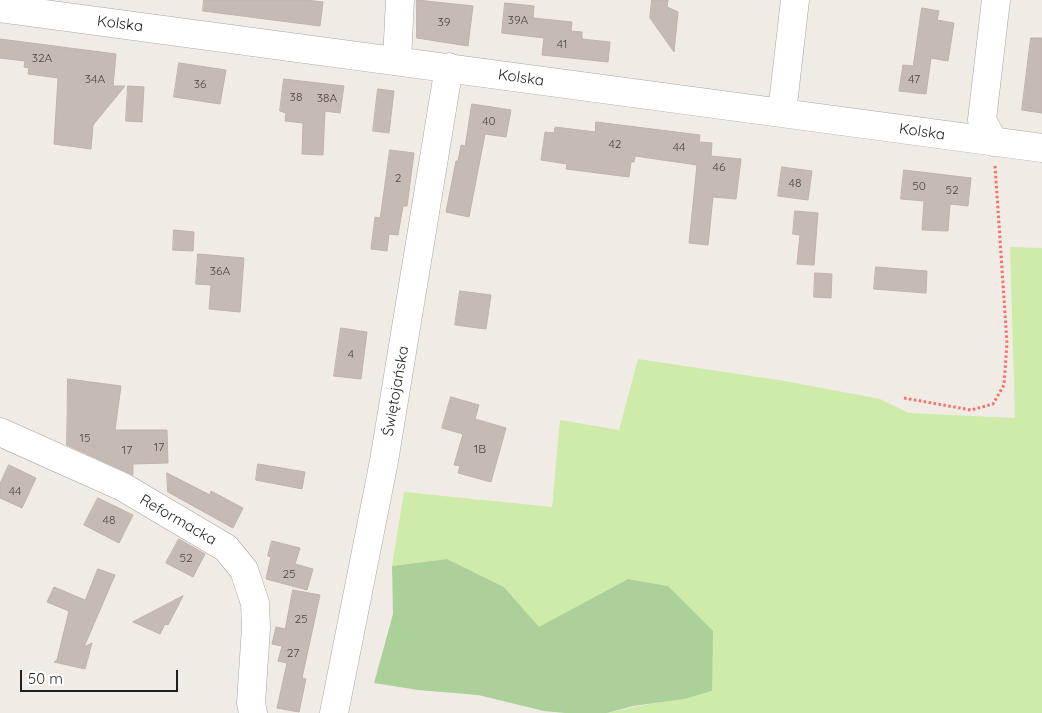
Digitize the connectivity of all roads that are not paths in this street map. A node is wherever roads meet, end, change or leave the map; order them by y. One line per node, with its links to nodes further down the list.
1 (400, 0): 5 (street)
2 (795, 0): 7 (street)
3 (996, 0): 8 (street)
4 (0, 8): 5 (street, Kolska)
5 (397, 60): 6 (street, Kolska)
6 (449, 67): 7 (street, Kolska); 12 (street, Świętojańska)
7 (782, 113): 8 (street, Kolska)
8 (994, 142): 9 (street, Kolska)
9 (1042, 148)
10 (0, 432): 11 (street, Reformacka)
11 (253, 713)
12 (334, 713)

